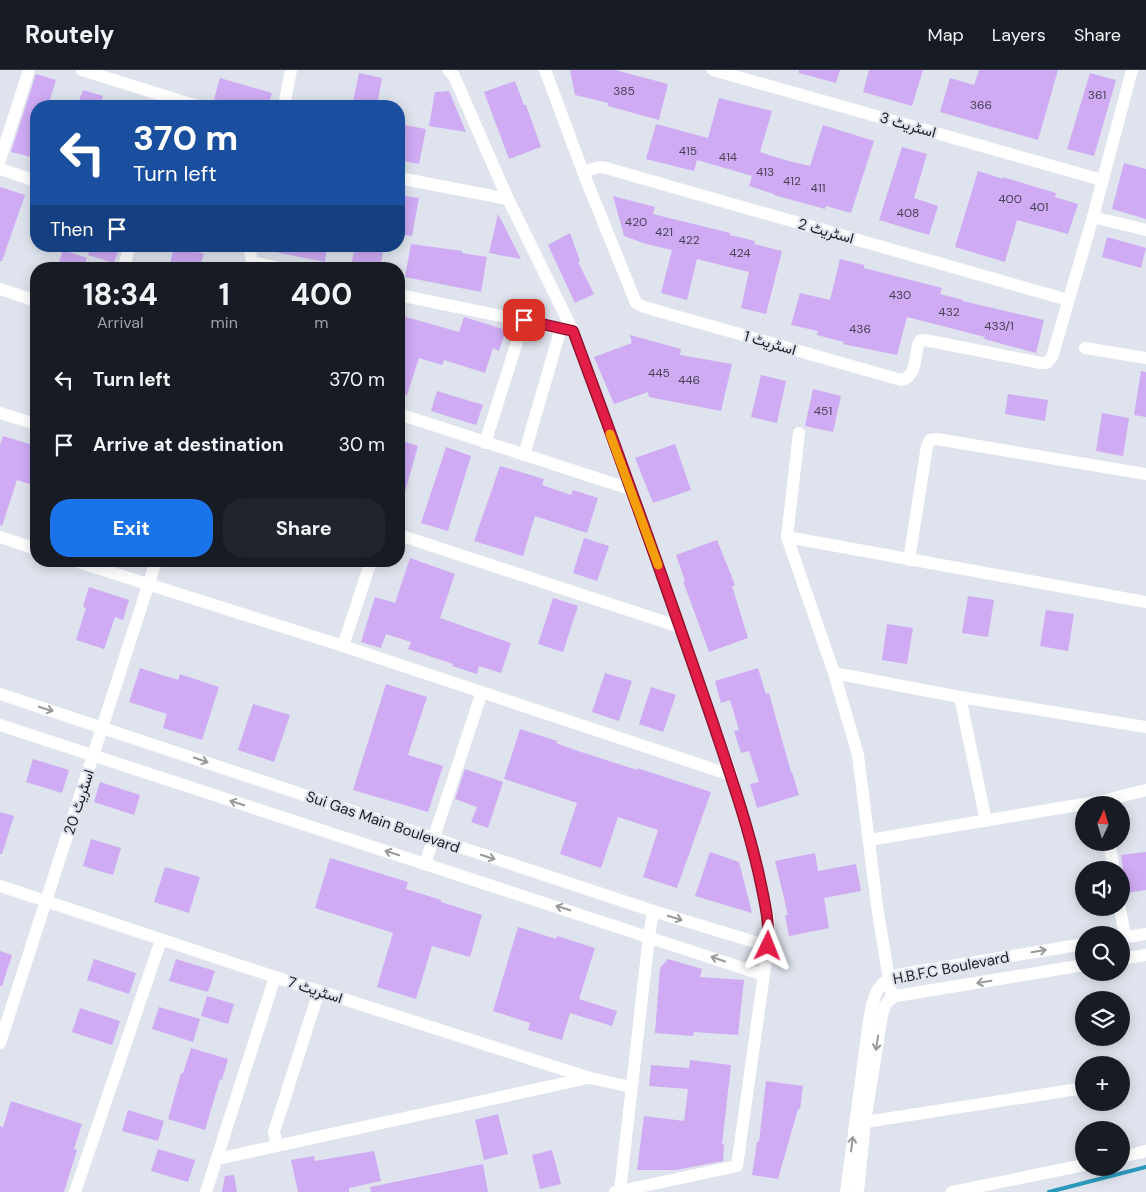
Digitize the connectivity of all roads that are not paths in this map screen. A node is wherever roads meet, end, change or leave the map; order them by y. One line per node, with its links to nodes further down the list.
1 (29, 70): 10 (street)
2 (82, 70): 8 (street)
3 (291, 70): 9 (street)
4 (448, 70): 16 (street)
5 (545, 70): 12 (street)
6 (713, 70): 15 (street, اسٹریٹ 3)
7 (1132, 70): 15 (street)
8 (178, 100)
9 (285, 100)
10 (0, 160)
11 (0, 170): 13 (street)
12 (583, 172): 22 (street, اسٹریٹ 2); 22 (street, اسٹریٹ 1)
13 (30, 179)
14 (405, 179): 16 (street)
15 (1102, 180): 17 (street)
16 (508, 199): 24 (street)
17 (1093, 216): 18 (street); 22 (street)
18 (1146, 230)
19 (0, 289): 21 (street)
20 (405, 296): 23 (street)
21 (30, 299)
22 (1068, 300)
23 (524, 320): 24 (street); 31 (street)
24 (567, 330): 32 (street); 34 (street)
25 (1085, 348): 26 (street)
26 (1146, 358)
27 (0, 413): 29 (street)
28 (405, 416): 31 (street)
29 (30, 422)
30 (799, 433): 36 (street)
31 (485, 443): 32 (street)
32 (524, 455): 34 (street)
33 (1146, 474): 39 (street)
34 (630, 489): 45 (street)
35 (0, 537): 38 (street)
36 (787, 537): 39 (street); 47 (street)
37 (405, 538): 45 (street)
38 (30, 545)
39 (910, 560): 44 (street)
40 (94, 567): 43 (street)
41 (154, 567): 43 (street, اسٹریٹ 20)
42 (369, 567): 46 (street)
43 (149, 585): 46 (street); 53 (street, اسٹریٹ 20)
44 (1146, 602)
45 (680, 627): 55 (street)
46 (343, 646): 48 (street)
47 (834, 673): 50 (street); 61 (street)
48 (482, 692): 55 (street); 60 (street)
49 (0, 694): 53 (street, Sui Gas Main Boulevard, one-way to 53)
50 (960, 697): 52 (street); 59 (street)
51 (0, 725): 54 (street, Sui Gas Main Boulevard)
52 (1146, 727)
53 (103, 728): 54 (street, اسٹریٹ 20); 60 (street, Sui Gas Main Boulevard, one-way to 60)
54 (94, 756): 62 (street, Sui Gas Main Boulevard, one-way to 54); 64 (street, اسٹریٹ 20)
55 (731, 775): 71 (street)
56 (1146, 790): 57 (street)
57 (1126, 796)
58 (1075, 807): 59 (street)
59 (986, 822): 61 (street)
60 (432, 838): 62 (street); 65 (street, Sui Gas Main Boulevard, one-way to 65)
61 (869, 840): 77 (street)
62 (424, 864): 67 (street, Sui Gas Main Boulevard, one-way to 62)
63 (0, 886): 64 (street, اسٹریٹ 7)
64 (47, 901): 69 (street, اسٹریٹ 7); 80 (street, اسٹریٹ 20)
65 (653, 911): 67 (street); 71 (street, Sui Gas Main Boulevard, one-way to 71)
66 (1146, 934): 68 (street)
67 (649, 936): 75 (street, Sui Gas Main Boulevard, one-way to 67); 83 (street)
68 (1130, 937)
69 (161, 940): 76 (street, اسٹریٹ 7); 91 (street)
70 (1075, 945): 77 (street, H.B.F.C Boulevard, one-way to 70)
71 (768, 946): 75 (street)
72 (1146, 955): 73 (street)
73 (1130, 958)
74 (1075, 967): 79 (street, H.B.F.C Boulevard, one-way to 79)
75 (764, 974): 93 (street)
76 (275, 977): 78 (street, اسٹریٹ 7); 89 (street)
77 (888, 979): 79 (street); 94 (street, H.B.F.C Boulevard, one-way to 77)
78 (319, 991): 82 (street, اسٹریٹ 7); 86 (street)
79 (892, 998): 85 (street, H.B.F.C Boulevard, one-way to 85)
80 (5, 1013): 81 (street, اسٹریٹ 20)
81 (0, 1043)
82 (590, 1078): 83 (street, اسٹریٹ 7); 86 (street)
83 (631, 1087): 93 (street)
84 (1075, 1089): 85 (street)
85 (865, 1122): 95 (street, H.B.F.C Boulevard)
86 (277, 1145): 89 (street)
87 (1146, 1151): 88 (street)
88 (1130, 1155)
89 (217, 1159): 92 (street)
90 (1075, 1167): 96 (street)
91 (75, 1192)
92 (206, 1192)
93 (617, 1192)
94 (846, 1192)
95 (858, 1192)
96 (952, 1192)

